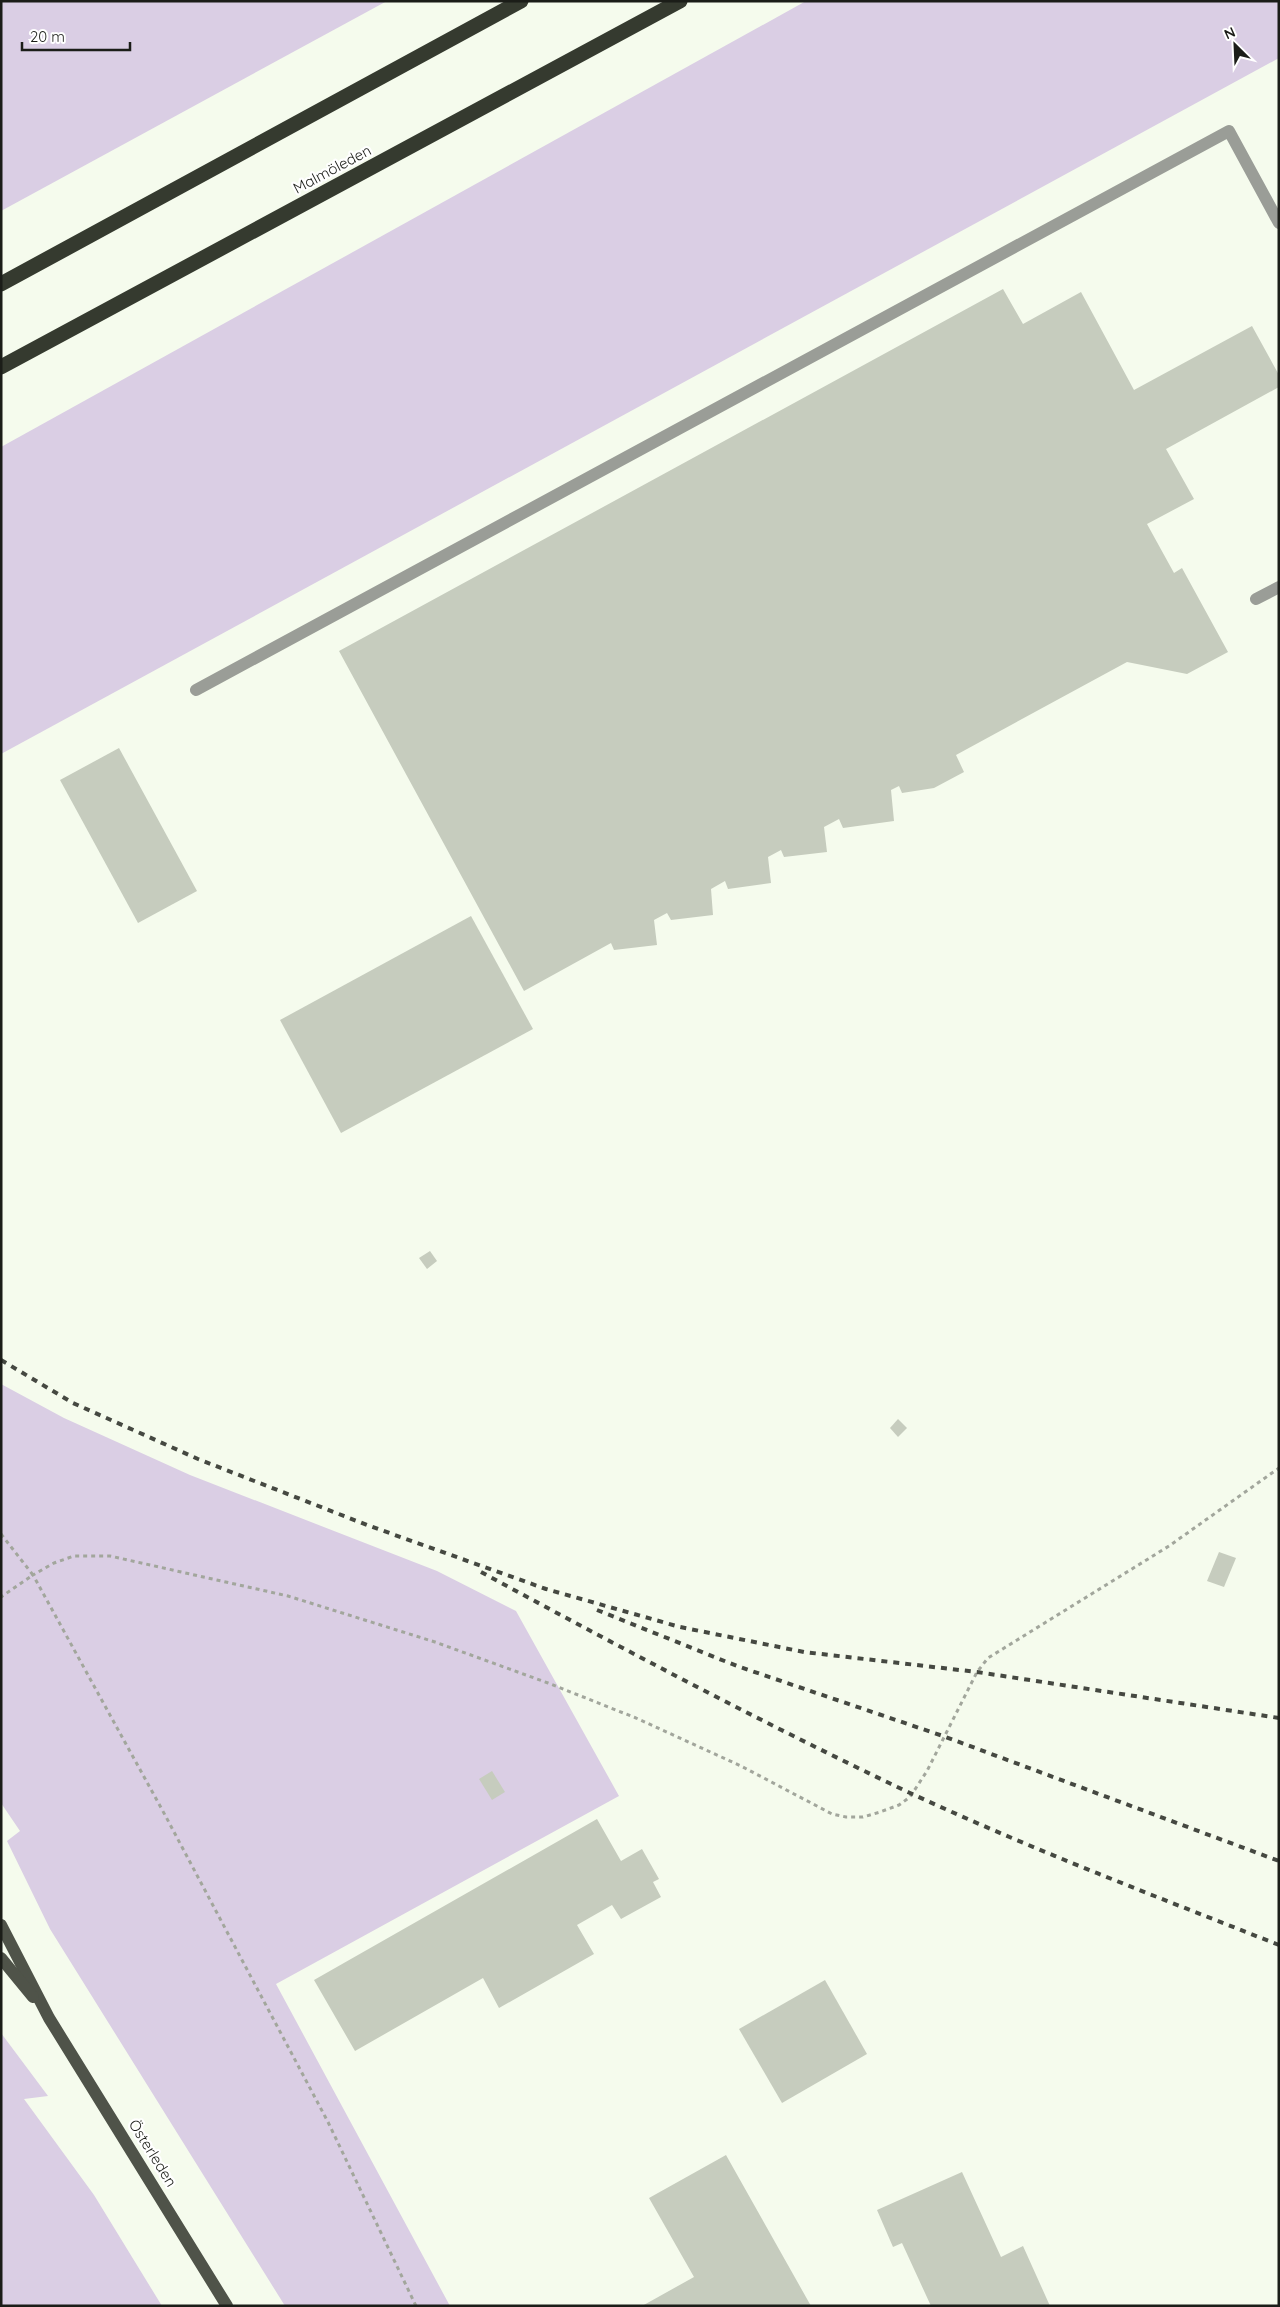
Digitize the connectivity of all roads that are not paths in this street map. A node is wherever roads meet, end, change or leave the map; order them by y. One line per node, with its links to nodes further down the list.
1 (521, 1): 4 (highway)
2 (680, 1): 5 (highway, Malmöleden)
3 (1279, 222): 8 (lane)
4 (1, 284)
5 (1, 367)
6 (1279, 587): 7 (lane)
7 (1256, 599)
8 (196, 690)
9 (1, 1925): 11 (main road, Österleden)
10 (1, 1958): 11 (main road, Österleden)
11 (50, 2018): 12 (main road, Österleden)
12 (227, 2306)

